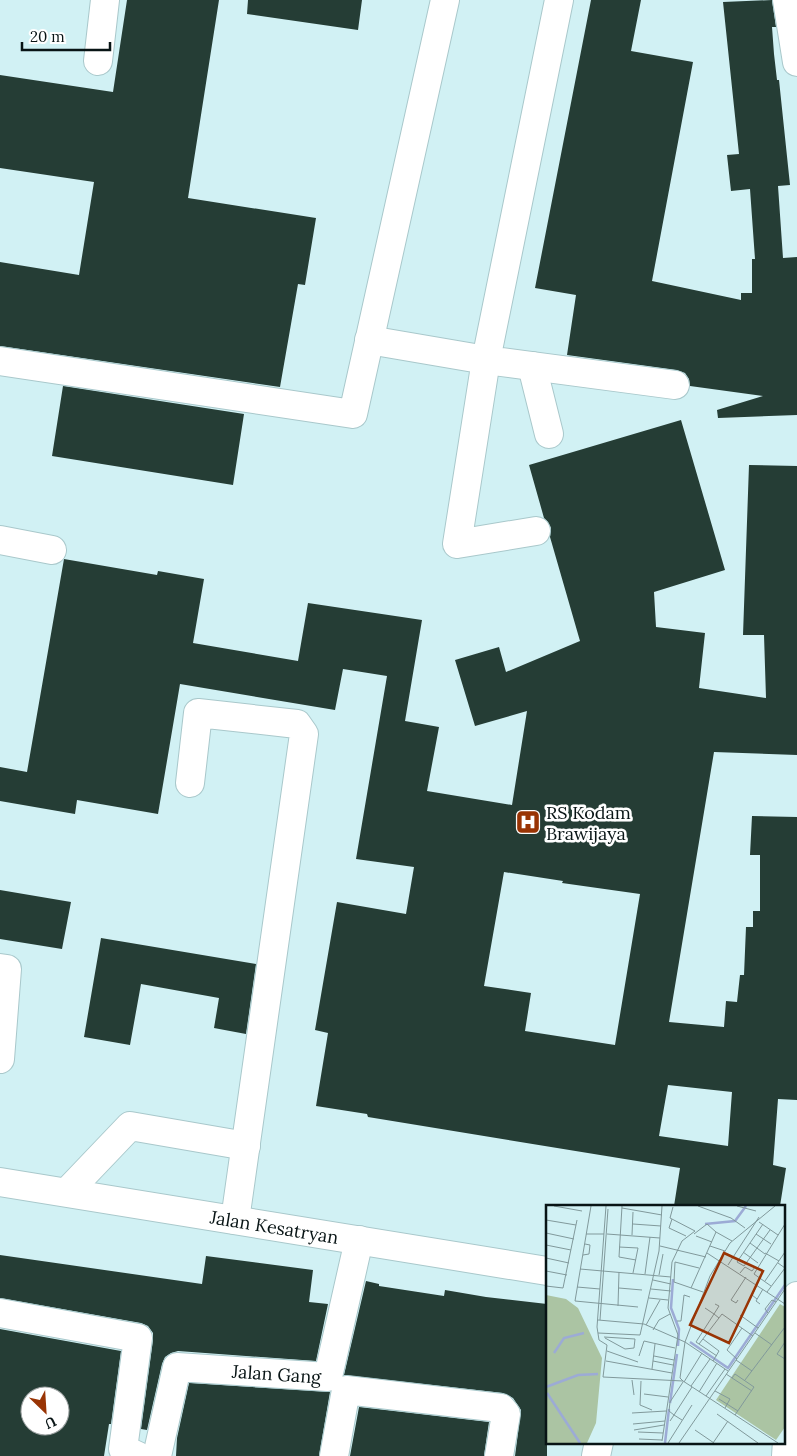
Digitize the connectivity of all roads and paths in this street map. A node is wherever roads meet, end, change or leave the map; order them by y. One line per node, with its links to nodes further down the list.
1 (105, 0): 5 (street)
2 (445, 0): 7 (street)
3 (558, 0): 8 (street)
4 (787, 0): 6 (street)
5 (98, 61)
6 (797, 62)
7 (369, 340): 8 (street); 9 (street)
8 (486, 360): 10 (street); 13 (street)
9 (0, 361)
10 (532, 366): 11 (street); 12 (street)
11 (675, 385)
12 (549, 434)
13 (536, 531)
14 (0, 540): 15 (street)
15 (52, 550)
16 (190, 783): 19 (street)
17 (0, 968): 18 (street)
18 (0, 1059)
19 (246, 1146): 21 (street); 22 (street)
20 (0, 1182): 21 (street, Jalan Kesatryan)
21 (67, 1192): 22 (street, Jalan Kesatryan)
22 (235, 1220): 23 (street, Jalan Kesatryan)
23 (359, 1240): 24 (street, Jalan Kesatryan); 28 (street, Jalan Gang)
24 (546, 1270)
25 (793, 1307): 31 (street)
26 (0, 1313): 27 (street)
27 (138, 1456)
28 (157, 1456)
29 (334, 1456): 30 (street)
30 (499, 1456)
31 (786, 1456)

